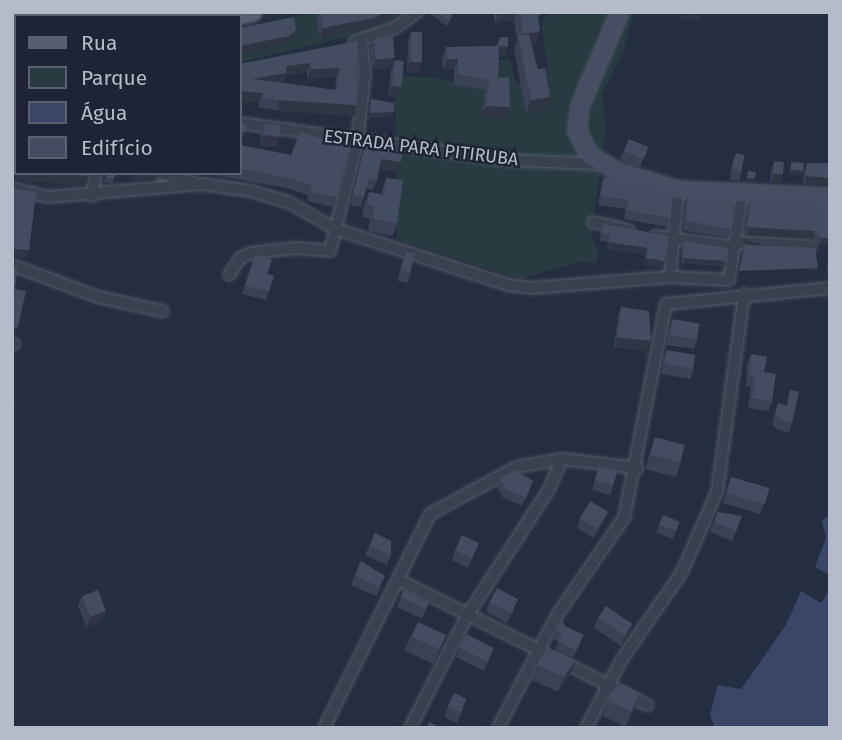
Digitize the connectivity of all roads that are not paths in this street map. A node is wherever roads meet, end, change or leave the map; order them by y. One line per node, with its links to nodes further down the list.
1 (417, 12): 3 (street)
2 (620, 12): 7 (main road)
3 (361, 41): 4 (street); 6 (street)
4 (342, 45)
5 (242, 123): 6 (street, ESTRADA PARA PITIRUBA)
6 (356, 143): 7 (street, ESTRADA PARA PITIRUBA); 17 (street)
7 (603, 164): 12 (main road)
8 (96, 175): 14 (street)
9 (167, 175): 10 (street)
10 (202, 184): 14 (street); 17 (street)
11 (12, 188): 14 (street)
12 (678, 190): 13 (main road); 18 (street)
13 (742, 195): 15 (main road); 20 (street)
14 (92, 196)
15 (830, 197)
16 (593, 222): 18 (street)
17 (336, 229): 22 (street); 23 (street)
18 (673, 239): 20 (street); 23 (street)
19 (811, 246): 20 (street)
20 (734, 247): 23 (street)
21 (18, 266): 26 (street)
22 (229, 275)
23 (670, 277)
24 (830, 288): 25 (street)
25 (744, 294): 28 (street); 32 (street)
26 (162, 311)
27 (562, 459): 28 (street); 29 (street); 30 (street)
28 (637, 468): 31 (street)
29 (398, 580): 30 (street); 34 (street)
30 (468, 614): 31 (street); 35 (street)
31 (537, 649): 32 (street); 36 (street)
32 (607, 685): 33 (street); 37 (street)
33 (647, 705)
34 (324, 728)
35 (410, 728)
36 (498, 728)
37 (586, 728)

